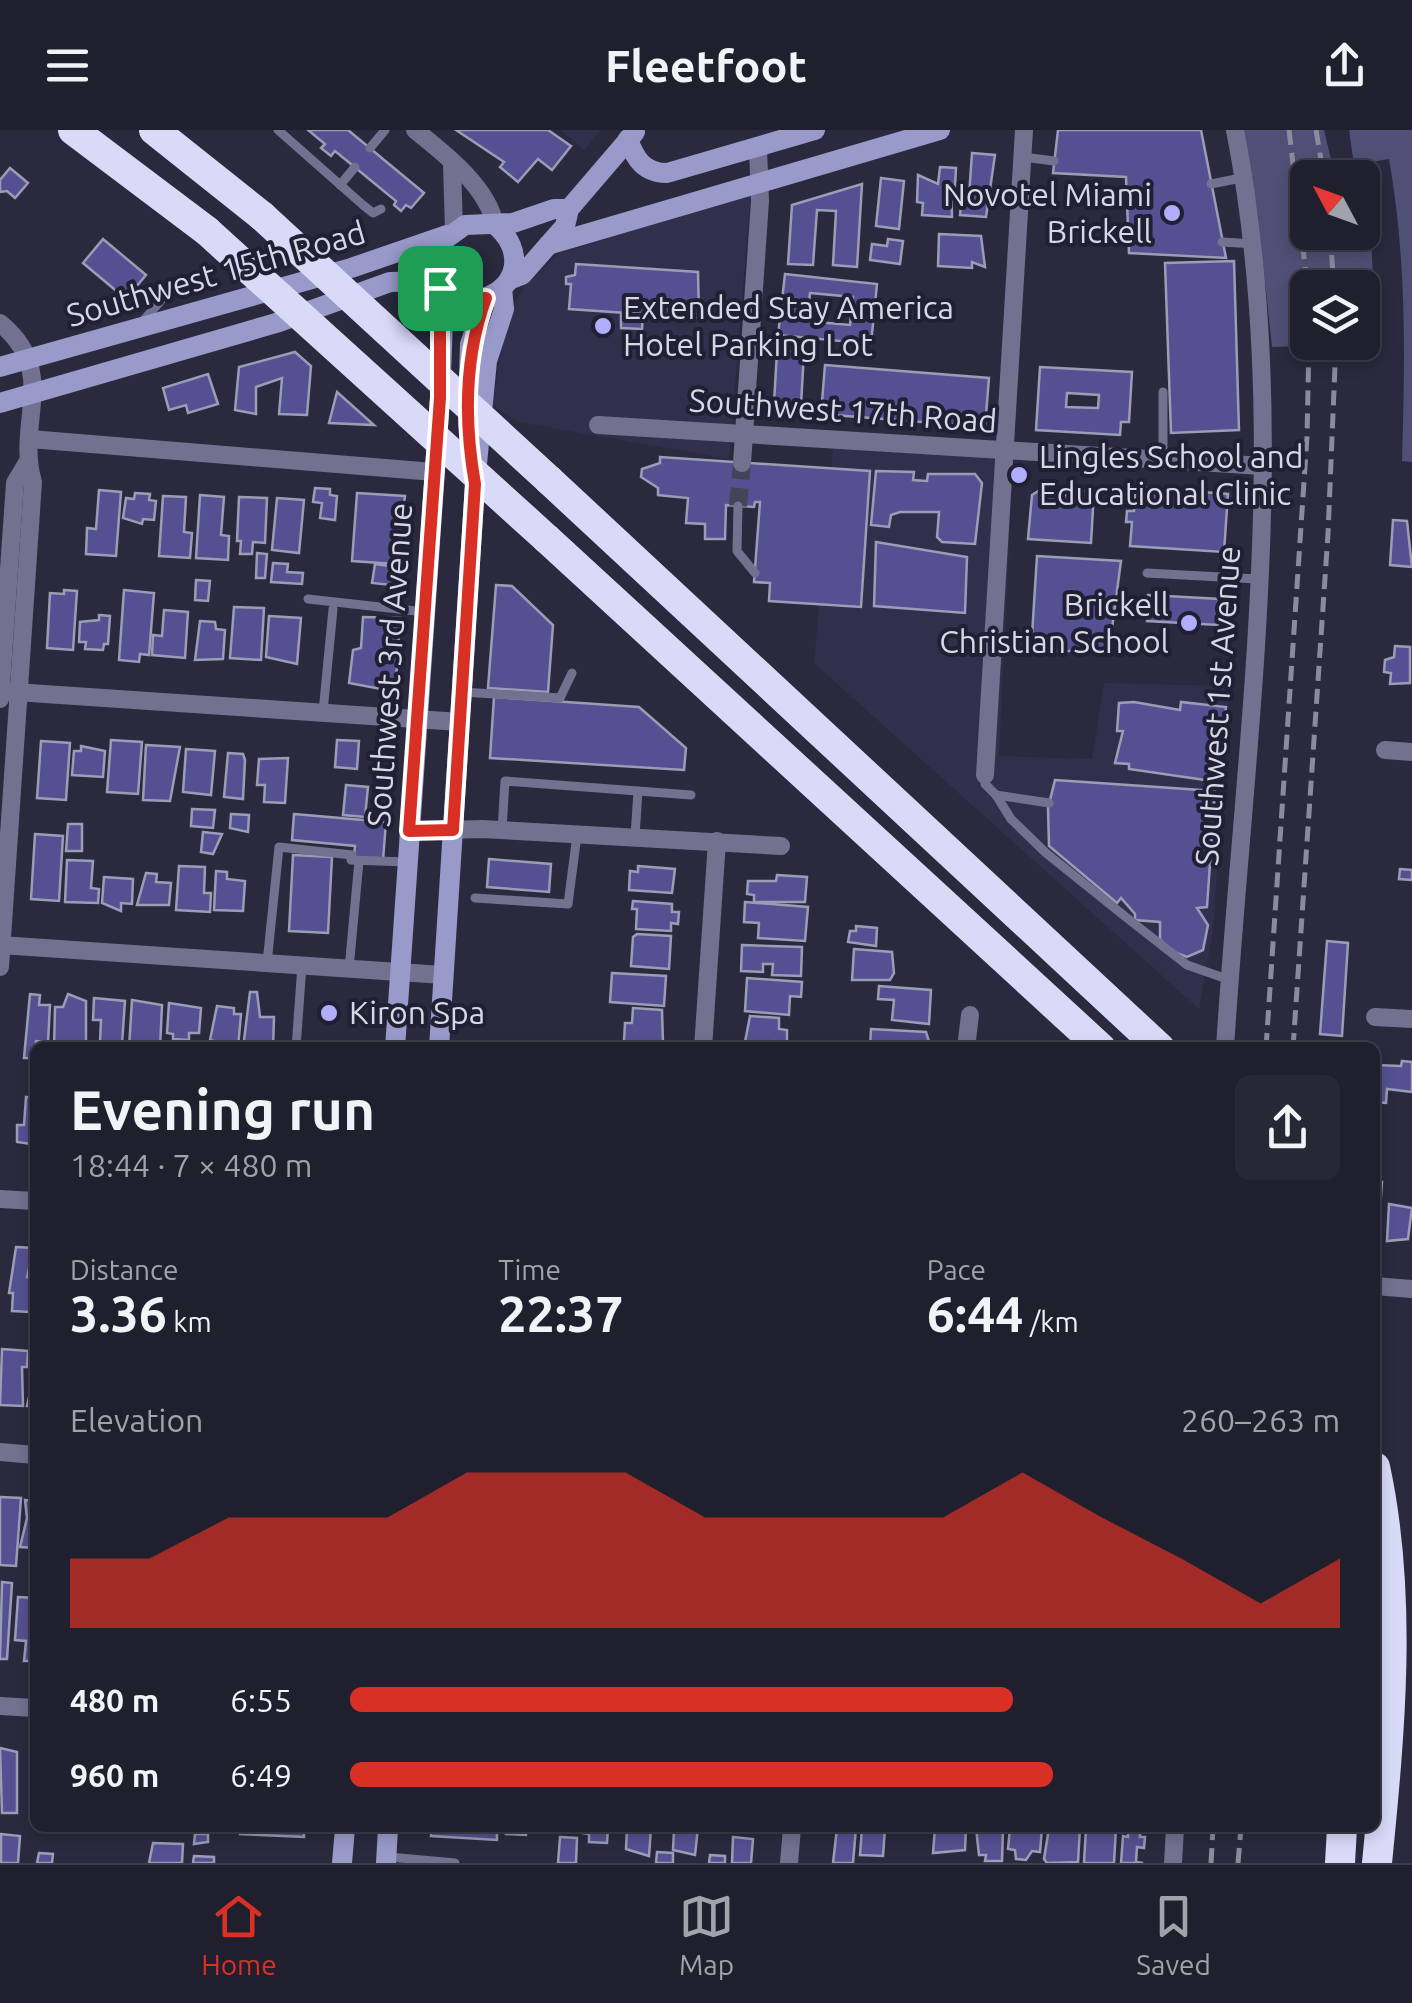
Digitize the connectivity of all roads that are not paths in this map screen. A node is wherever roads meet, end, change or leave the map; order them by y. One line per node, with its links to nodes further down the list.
1 (73, 130): 96 (highway, bridge)
2 (154, 130): 16 (highway)
3 (177, 130): 16 (highway)
4 (278, 130): 22 (lane)
5 (385, 130): 13 (lane)
6 (415, 130): 17 (street)
7 (815, 130): 12 (main road)
8 (940, 130): 20 (main road)
9 (1024, 130): 14 (street)
10 (1235, 130): 19 (street, Southwest 1st Avenue)
11 (632, 134): 12 (main road); 24 (main road)
12 (764, 141): 20 (street)
13 (370, 148)
14 (1023, 157): 15 (lane); 44 (street)
15 (1054, 161)
16 (200, 162): 97 (highway, bridge)
17 (452, 166): 25 (street); 26 (street)
18 (354, 167): 22 (lane)
19 (1244, 178): 21 (lane); 29 (street, Southwest 1st Avenue)
20 (759, 182): 28 (main road); 42 (street)
21 (1211, 184)
22 (340, 185): 23 (lane)
23 (381, 209)
24 (569, 209): 25 (main road); 28 (main road)
25 (495, 225): 26 (main road); 32 (main road)
26 (450, 232): 30 (main road); 34 (main road, Southwest 15th Road)
27 (1222, 242): 29 (lane)
28 (548, 244): 32 (main road)
29 (1254, 244): 47 (street, Southwest 1st Avenue)
30 (439, 285): 32 (main road); 36 (main road, Southwest 15th Road); 48 (main road, Southwest 3rd Avenue)
31 (172, 287): 34 (lane)
32 (499, 288): 58 (main road)
33 (0, 322): 35 (street)
34 (137, 328): 35 (main road, Southwest 15th Road); 36 (main road)
35 (30, 358): 37 (main road, Southwest 15th Road); 38 (street)
36 (146, 360): 38 (main road, Southwest 15th Road)
37 (0, 367)
38 (34, 392): 40 (main road, Southwest 15th Road); 43 (street)
39 (1163, 392): 45 (lane)
40 (0, 402)
41 (598, 425): 42 (street, Southwest 17th Road)
42 (744, 434): 44 (street, Southwest 17th Road); 46 (street)
43 (30, 439): 48 (street); 57 (street)
44 (1004, 452): 45 (street, Southwest 17th Road); 65 (street)
45 (1163, 460): 47 (street, Southwest 17th Road)
46 (742, 463)
47 (1264, 466): 52 (street, Southwest 1st Avenue)
48 (434, 472): 55 (main road, Southwest 3rd Avenue)
49 (738, 506): 50 (lane)
50 (755, 572)
51 (1147, 573): 52 (lane)
52 (1257, 580): 87 (street, Southwest 1st Avenue)
53 (308, 599): 55 (lane)
54 (333, 608): 60 (lane)
55 (425, 612): 61 (main road, Southwest 3rd Avenue)
56 (572, 673): 58 (lane)
57 (6, 691): 59 (street); 60 (street); 80 (street)
58 (462, 692): 62 (main road)
59 (0, 703)
60 (323, 712): 61 (street)
61 (418, 718): 62 (street); 72 (main road, Southwest 3rd Avenue)
62 (460, 722): 70 (main road)
63 (1386, 750): 64 (street)
64 (1412, 752)
65 (985, 775): 68 (lane)
66 (638, 791): 67 (lane); 71 (lane); 74 (lane)
67 (691, 795)
68 (996, 795): 69 (lane); 87 (lane)
69 (1049, 803)
70 (453, 830): 71 (street); 72 (street); 86 (main road)
71 (502, 830): 73 (street)
72 (409, 831): 78 (main road, Southwest 3rd Avenue)
73 (578, 835): 74 (street); 79 (lane)
74 (636, 836): 75 (street)
75 (717, 842): 76 (street); 94 (street)
76 (781, 846)
77 (359, 861): 78 (lane); 81 (lane); 84 (lane)
78 (406, 862): 85 (main road, Southwest 3rd Avenue)
79 (475, 898)
80 (1, 946): 81 (street); 83 (street)
81 (267, 963): 82 (street)
82 (302, 966): 84 (street); 91 (lane)
83 (0, 967)
84 (349, 969): 85 (street)
85 (400, 973): 86 (street); 92 (main road, Southwest 3rd Avenue)
86 (443, 976): 93 (main road)
87 (1230, 980): 98 (street, Southwest 1st Avenue)
88 (970, 1015): 95 (street)
89 (1375, 1017): 90 (street)
90 (1412, 1019)
91 (296, 1042)
92 (395, 1042)
93 (439, 1042)
94 (704, 1042)
95 (967, 1042)
96 (1094, 1042)
97 (1154, 1042)
98 (1225, 1042)
99 (0, 1199): 100 (street)
100 (30, 1201)
101 (1380, 1286): 102 (street)
102 (1412, 1289)
103 (0, 1452): 104 (street)
104 (30, 1455)
105 (1380, 1497): 108 (highway)
106 (0, 1706): 107 (street)
107 (30, 1708)
108 (1380, 1828)
109 (345, 1832): 116 (main road)
110 (388, 1832): 115 (main road)
111 (792, 1832): 118 (street)
112 (1175, 1832): 119 (street)
113 (1342, 1832): 120 (highway)
114 (1380, 1832): 121 (highway)
115 (386, 1860): 117 (lane)
116 (342, 1863)
117 (455, 1863)
118 (789, 1863)
119 (1173, 1863)
120 (1340, 1863)
121 (1378, 1863)

